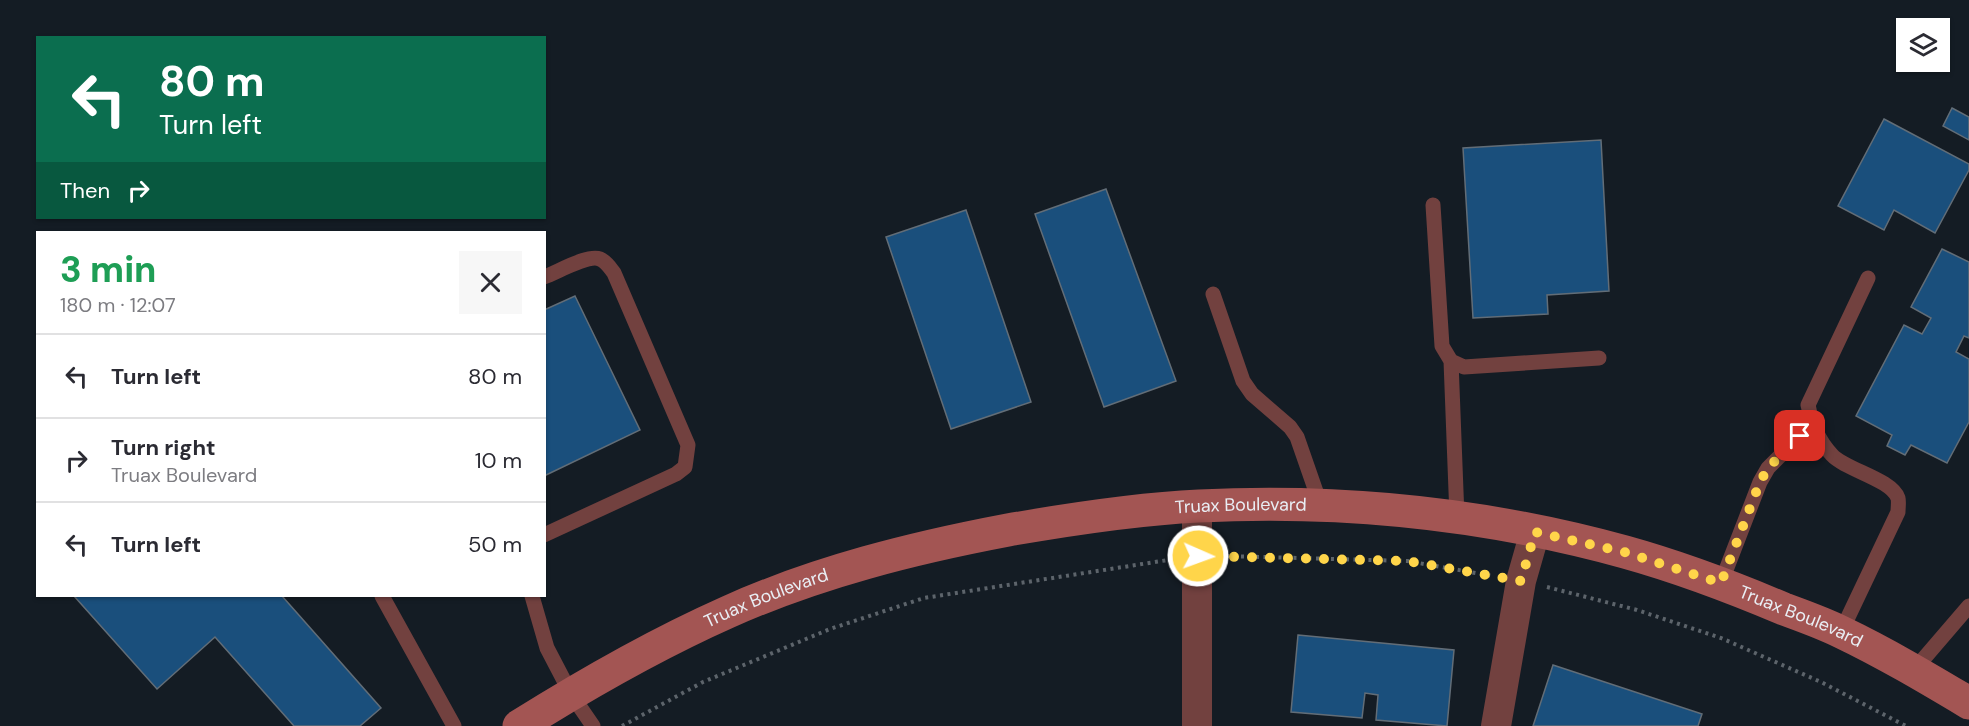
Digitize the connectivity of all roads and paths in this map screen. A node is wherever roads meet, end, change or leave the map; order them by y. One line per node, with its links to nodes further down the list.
1 (1433, 205): 6 (lane)
2 (546, 276): 12 (lane)
3 (1868, 278): 7 (lane)
4 (1214, 294): 9 (lane)
5 (1599, 358): 6 (lane)
6 (1451, 361): 10 (lane)
7 (1812, 424): 15 (lane); 19 (lane)
8 (1197, 506): 9 (main road, Truax Boulevard); 13 (street); 21 (main road, Truax Boulevard)
9 (1321, 506): 10 (main road, Truax Boulevard)
10 (1457, 518): 11 (main road, Truax Boulevard)
11 (1535, 532): 14 (street); 15 (main road, Truax Boulevard)
12 (546, 534)
13 (1198, 556): 14 (path); 26 (path); 27 (street)
14 (1521, 581): 28 (street); 29 (path)
15 (1721, 583): 19 (main road, Truax Boulevard)
16 (383, 597): 23 (lane)
17 (532, 597): 21 (lane)
18 (1969, 606): 20 (lane)
19 (1841, 632): 20 (main road, Truax Boulevard)
20 (1914, 670): 22 (main road, Truax Boulevard)
21 (571, 694): 24 (main road, Truax Boulevard); 25 (lane)
22 (1969, 703)
23 (454, 726)
24 (519, 726)
25 (593, 726)
26 (622, 726)
27 (1197, 726)
28 (1496, 726)
29 (1906, 726)

